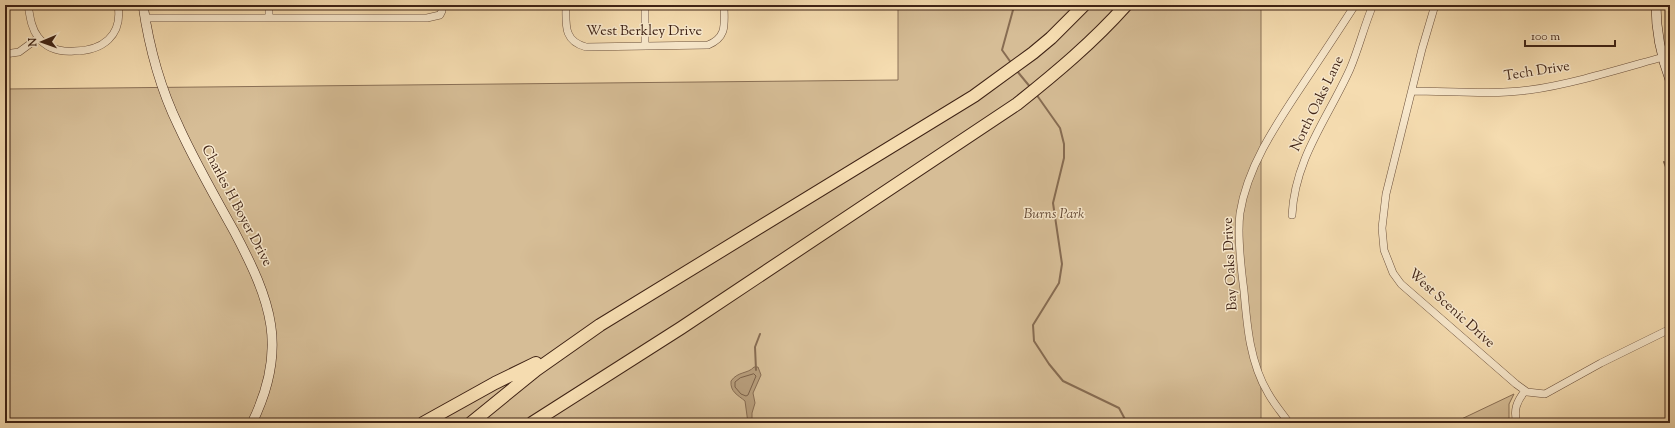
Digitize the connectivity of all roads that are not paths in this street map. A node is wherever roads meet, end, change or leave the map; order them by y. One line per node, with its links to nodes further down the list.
1 (28, 5): 17 (street)
2 (118, 5): 17 (street)
3 (143, 5): 16 (street, Charles H Boyer Drive)
4 (269, 5): 15 (street)
5 (566, 5): 18 (street, West Berkley Drive)
6 (645, 5): 18 (street)
7 (724, 5): 18 (street, West Berkley Drive)
8 (1084, 5): 25 (highway)
9 (1126, 5): 27 (highway)
10 (1355, 5): 31 (street, Bay Oaks Drive)
11 (1373, 5): 23 (street, North Oaks Lane)
12 (1435, 5): 22 (street, West Scenic Drive)
13 (1656, 5): 20 (street)
14 (442, 8): 15 (street)
15 (269, 17): 16 (street)
16 (145, 18): 28 (street, Charles H Boyer Drive)
17 (38, 38): 19 (street)
18 (645, 46)
19 (5, 54)
20 (1663, 57): 21 (street); 22 (street, Tech Drive)
21 (1670, 80)
22 (1412, 91): 26 (street, West Scenic Drive)
23 (1292, 215)
24 (1670, 329): 26 (street, West Scenic Drive)
25 (561, 351): 29 (highway); 30 (highway)
26 (1524, 390): 32 (street)
27 (535, 422)
28 (252, 423)
29 (423, 423)
30 (471, 423)
31 (1289, 423)
32 (1517, 423)

